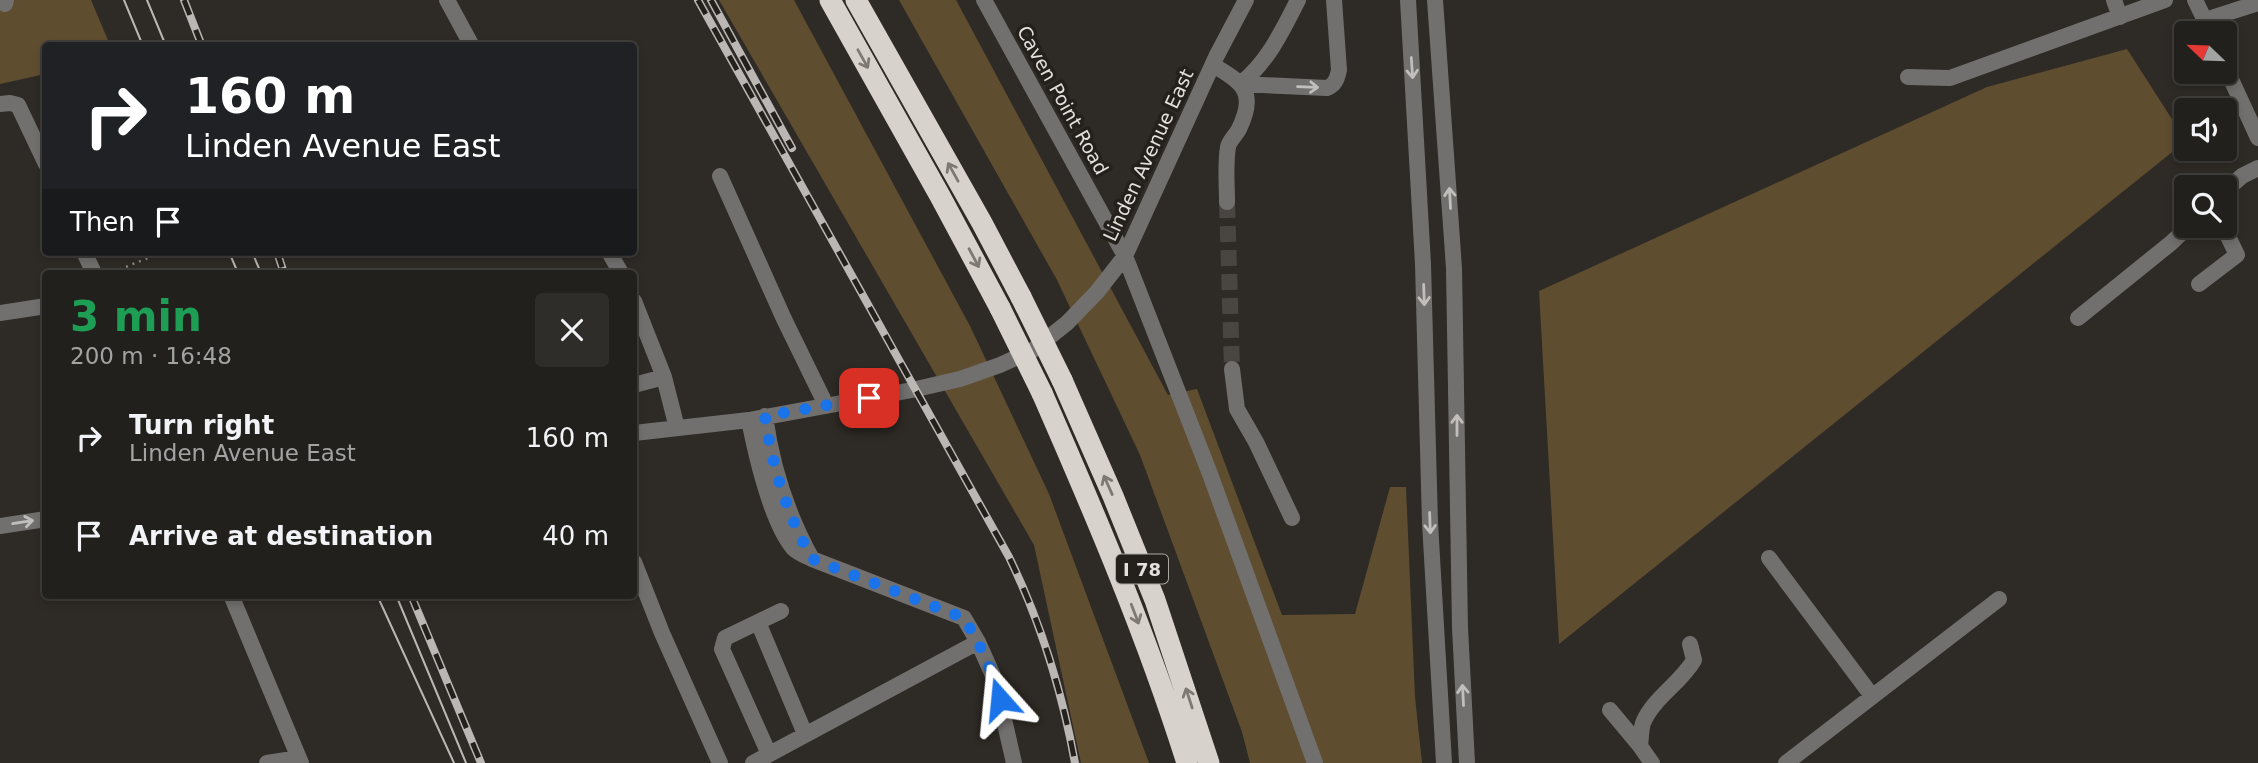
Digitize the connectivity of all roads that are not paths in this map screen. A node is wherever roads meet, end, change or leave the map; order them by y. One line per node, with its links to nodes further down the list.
1 (447, 0): 17 (street)
2 (830, 0): 65 (highway, I 78, one-way to 65, bridge)
3 (856, 0): 66 (highway, I 78, one-way to 3, bridge)
4 (984, 0): 31 (street, Caven Point Road)
5 (1246, 0): 18 (street, Linden Avenue East)
6 (1298, 0): 20 (street)
7 (1334, 0): 20 (street, one-way to 7)
8 (1408, 0): 68 (street, one-way to 68)
9 (1435, 0): 69 (street, one-way to 9)
10 (2114, 0): 14 (street)
11 (2165, 0): 14 (street)
12 (2195, 0): 15 (street)
13 (2258, 3): 16 (street)
14 (2120, 17): 19 (street)
15 (2205, 21)
16 (2220, 21)
17 (470, 42)
18 (1213, 65): 20 (street); 31 (street, Linden Avenue East)
19 (1908, 78)
20 (1240, 84): 28 (street)
21 (2233, 84): 23 (street)
22 (5, 104): 24 (street)
23 (2258, 138)
24 (42, 155)
25 (2258, 168): 27 (street)
26 (720, 176): 40 (street)
27 (2237, 180)
28 (1227, 202)
29 (2176, 238): 36 (street)
30 (2229, 238): 32 (street)
31 (1125, 256): 40 (street, Linden Avenue East); 67 (street, Caven Point Road)
32 (2199, 284)
33 (42, 307): 35 (street)
34 (637, 309): 38 (street)
35 (0, 313)
36 (2078, 318)
37 (1232, 369): 44 (street)
38 (664, 377): 39 (street); 42 (street)
39 (637, 384)
40 (826, 405): 41 (street, Linden Avenue East)
41 (757, 418): 42 (street, Linden Avenue East); 53 (street)
42 (677, 428): 43 (street, Linden Avenue East)
43 (637, 433)
44 (1292, 518)
45 (42, 520): 46 (street, one-way to 45)
46 (0, 526)
47 (1769, 558): 55 (street)
48 (637, 570): 62 (street)
49 (233, 599): 60 (street)
50 (1999, 599): 55 (street)
51 (781, 611): 52 (street)
52 (758, 622): 57 (street); 59 (street)
53 (978, 642): 57 (street); 64 (street)
54 (1690, 644): 58 (street)
55 (1872, 696): 71 (street)
56 (1610, 710): 58 (street)
57 (805, 734): 59 (street)
58 (1640, 746): 70 (street)
59 (769, 754): 63 (street)
60 (300, 760): 61 (street)
61 (267, 763)
62 (720, 763)
63 (753, 763)
64 (1014, 763)
65 (1186, 763)
66 (1209, 763)
67 (1315, 763)
68 (1444, 763)
69 (1467, 763)
70 (1652, 763)
71 (1786, 763)

